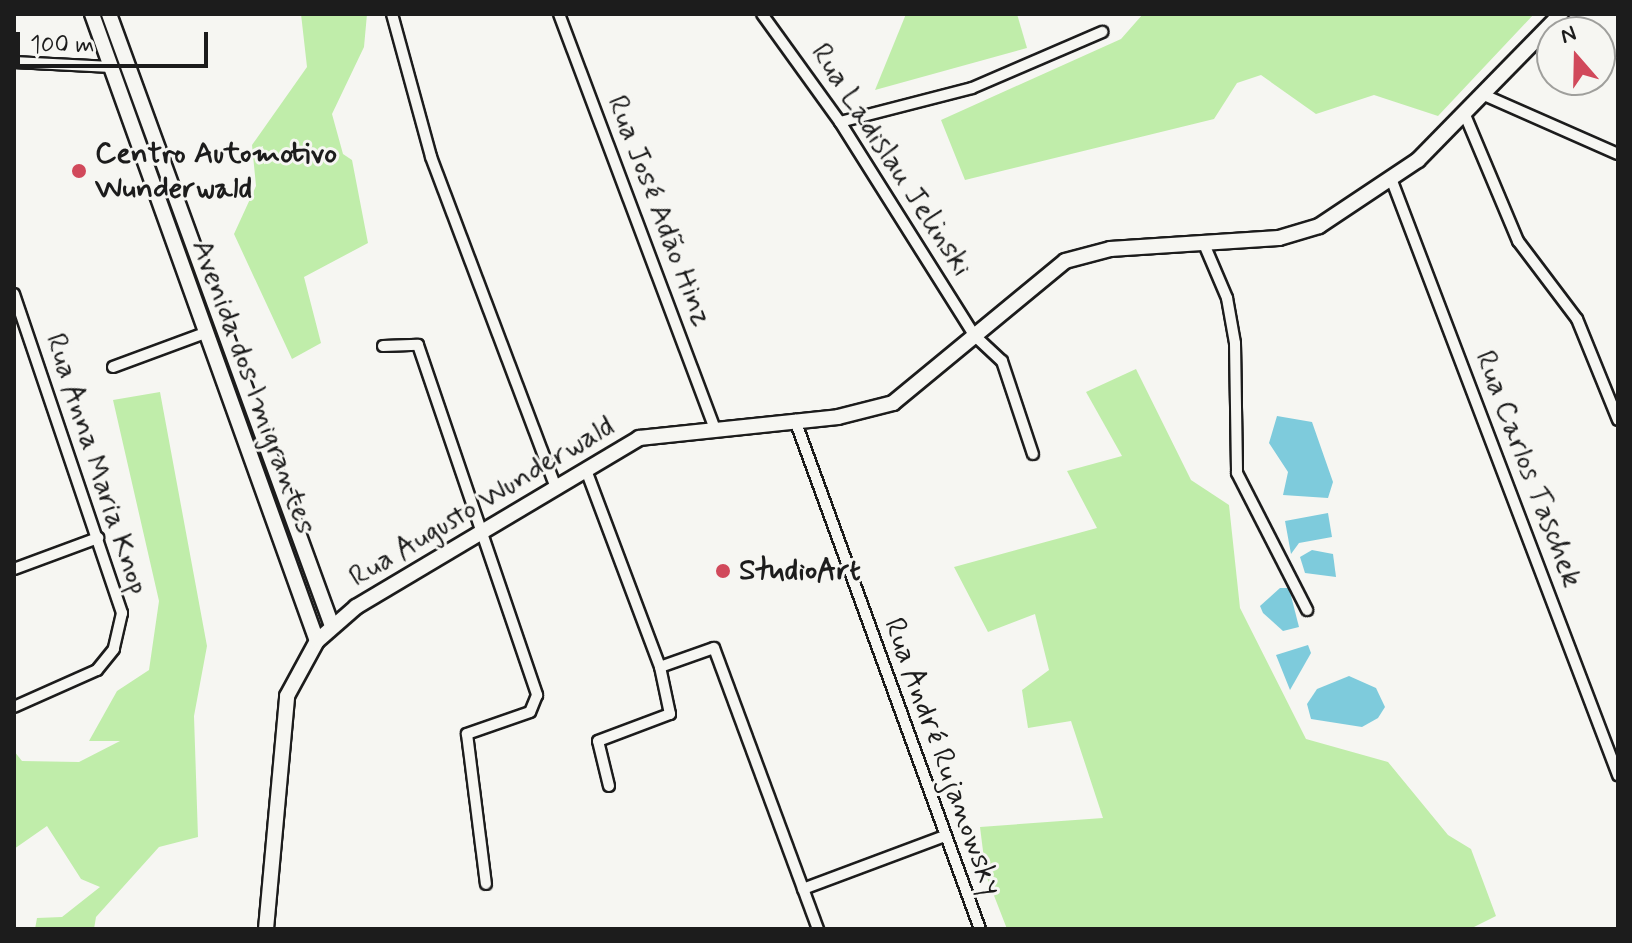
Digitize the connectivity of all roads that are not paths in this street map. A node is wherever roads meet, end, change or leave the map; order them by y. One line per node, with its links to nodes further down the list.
1 (92, 14): 9 (main road, Avenida dos Imigrantes)
2 (109, 14): 17 (main road, Avenida dos Imigrantes)
3 (392, 14): 29 (street)
4 (559, 14): 25 (street, Rua José Adão Hinz)
5 (762, 14): 12 (street, Rua Ladislau Jelinski)
6 (1561, 14): 10 (main road, Rua Augusto Wunderwald)
7 (1102, 32): 12 (street)
8 (14, 62): 9 (street)
9 (111, 67): 18 (main road, Avenida dos Imigrantes)
10 (1484, 95): 11 (main road, Rua Augusto Wunderwald); 13 (street)
11 (1465, 115): 14 (main road, Rua Augusto Wunderwald); 23 (street)
12 (840, 122): 19 (street, Rua Ladislau Jelinski)
13 (1618, 154)
14 (1392, 181): 15 (main road, Rua Augusto Wunderwald); 38 (street, Rua Carlos Taschek)
15 (1204, 244): 19 (main road, Rua Augusto Wunderwald); 33 (street)
16 (14, 294): 31 (street, Rua Anna Maria Knop)
17 (223, 330): 18 (main road); 24 (main road, Avenida dos Imigrantes)
18 (205, 333): 21 (street); 26 (main road, Avenida dos Imigrantes)
19 (975, 336): 22 (main road, Rua Augusto Wunderwald); 27 (street, Rua Ladislau Jelinski)
20 (383, 346): 30 (street)
21 (113, 367)
22 (795, 420): 25 (main road, Rua Augusto Wunderwald); 40 (street, Rua André Rujanowsky)
23 (1618, 420)
24 (258, 425): 26 (main road); 34 (main road, Avenida dos Imigrantes)
25 (714, 426): 28 (main road, Rua Augusto Wunderwald)
26 (241, 430): 35 (main road, Avenida dos Imigrantes)
27 (1033, 454)
28 (586, 470): 29 (main road, Rua Augusto Wunderwald); 36 (street)
29 (556, 487): 30 (main road, Rua Augusto Wunderwald)
30 (485, 531): 34 (main road, Rua Augusto Wunderwald); 41 (street)
31 (98, 538): 32 (street); 37 (street, Rua Anna Maria Knop)
32 (14, 569)
33 (1307, 610)
34 (332, 626): 35 (main road, Rua Augusto Wunderwald)
35 (317, 641): 43 (main road, Rua Augusto Wunderwald)
36 (660, 667): 39 (street); 42 (street)
37 (14, 707)
38 (1618, 775)
39 (609, 786)
40 (945, 836): 42 (street); 45 (street, Rua André Rujanowsky)
41 (486, 884)
42 (803, 889): 44 (street)
43 (266, 929)
44 (818, 929)
45 (980, 929)

